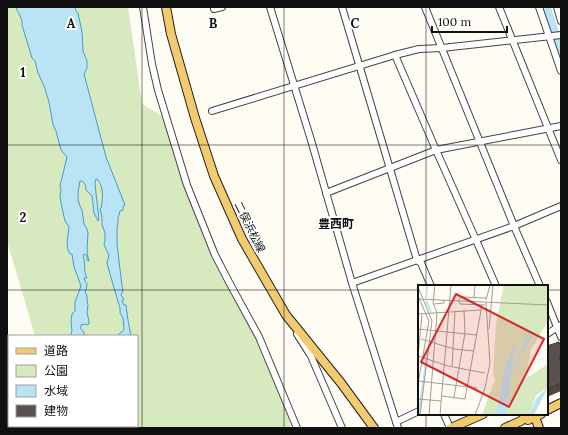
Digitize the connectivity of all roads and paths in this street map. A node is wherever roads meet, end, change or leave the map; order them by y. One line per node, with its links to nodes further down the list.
1 (143, 7): 48 (street)
2 (166, 7): 37 (main road, 二俣浜松線)
3 (222, 7): 10 (street)
4 (270, 7): 19 (street)
5 (342, 7): 17 (street)
6 (425, 7): 15 (street)
7 (499, 7): 14 (street)
8 (539, 7): 13 (street)
9 (557, 7): 11 (street)
10 (214, 9)
11 (561, 21)
12 (561, 35): 13 (street)
13 (550, 36): 14 (street); 18 (street)
14 (512, 40): 15 (street); 22 (street)
15 (442, 48): 16 (street); 23 (street)
16 (395, 55): 17 (street); 24 (street)
17 (360, 66): 19 (street); 26 (street)
18 (561, 71)
19 (294, 86): 20 (street); 27 (street)
20 (212, 111)
21 (561, 126): 22 (street)
22 (548, 128): 23 (street); 25 (street)
23 (480, 142): 24 (street); 29 (street)
24 (436, 150): 26 (street); 30 (street)
25 (561, 160)
26 (390, 168): 27 (street); 31 (street)
27 (326, 193): 32 (street)
28 (561, 206): 29 (street)
29 (514, 226): 30 (street); 35 (street)
30 (476, 240): 31 (street); 34 (street)
31 (417, 260): 32 (street); 33 (street)
32 (352, 283): 47 (street)
33 (431, 285)
34 (496, 285)
35 (540, 285)
36 (548, 304): 38 (street)
37 (286, 315): 49 (street); 50 (main road, 二俣浜松線)
38 (559, 326): 39 (street); 40 (street)
39 (548, 333)
40 (561, 337)
41 (561, 403): 42 (main road)
42 (548, 409)
43 (418, 412): 47 (street)
44 (444, 415): 51 (street)
45 (481, 415): 51 (main road)
46 (530, 416): 52 (main road); 53 (main road)
47 (397, 425)
48 (297, 428)
49 (342, 428)
50 (374, 428)
51 (450, 428)
52 (505, 428)
53 (539, 428)

